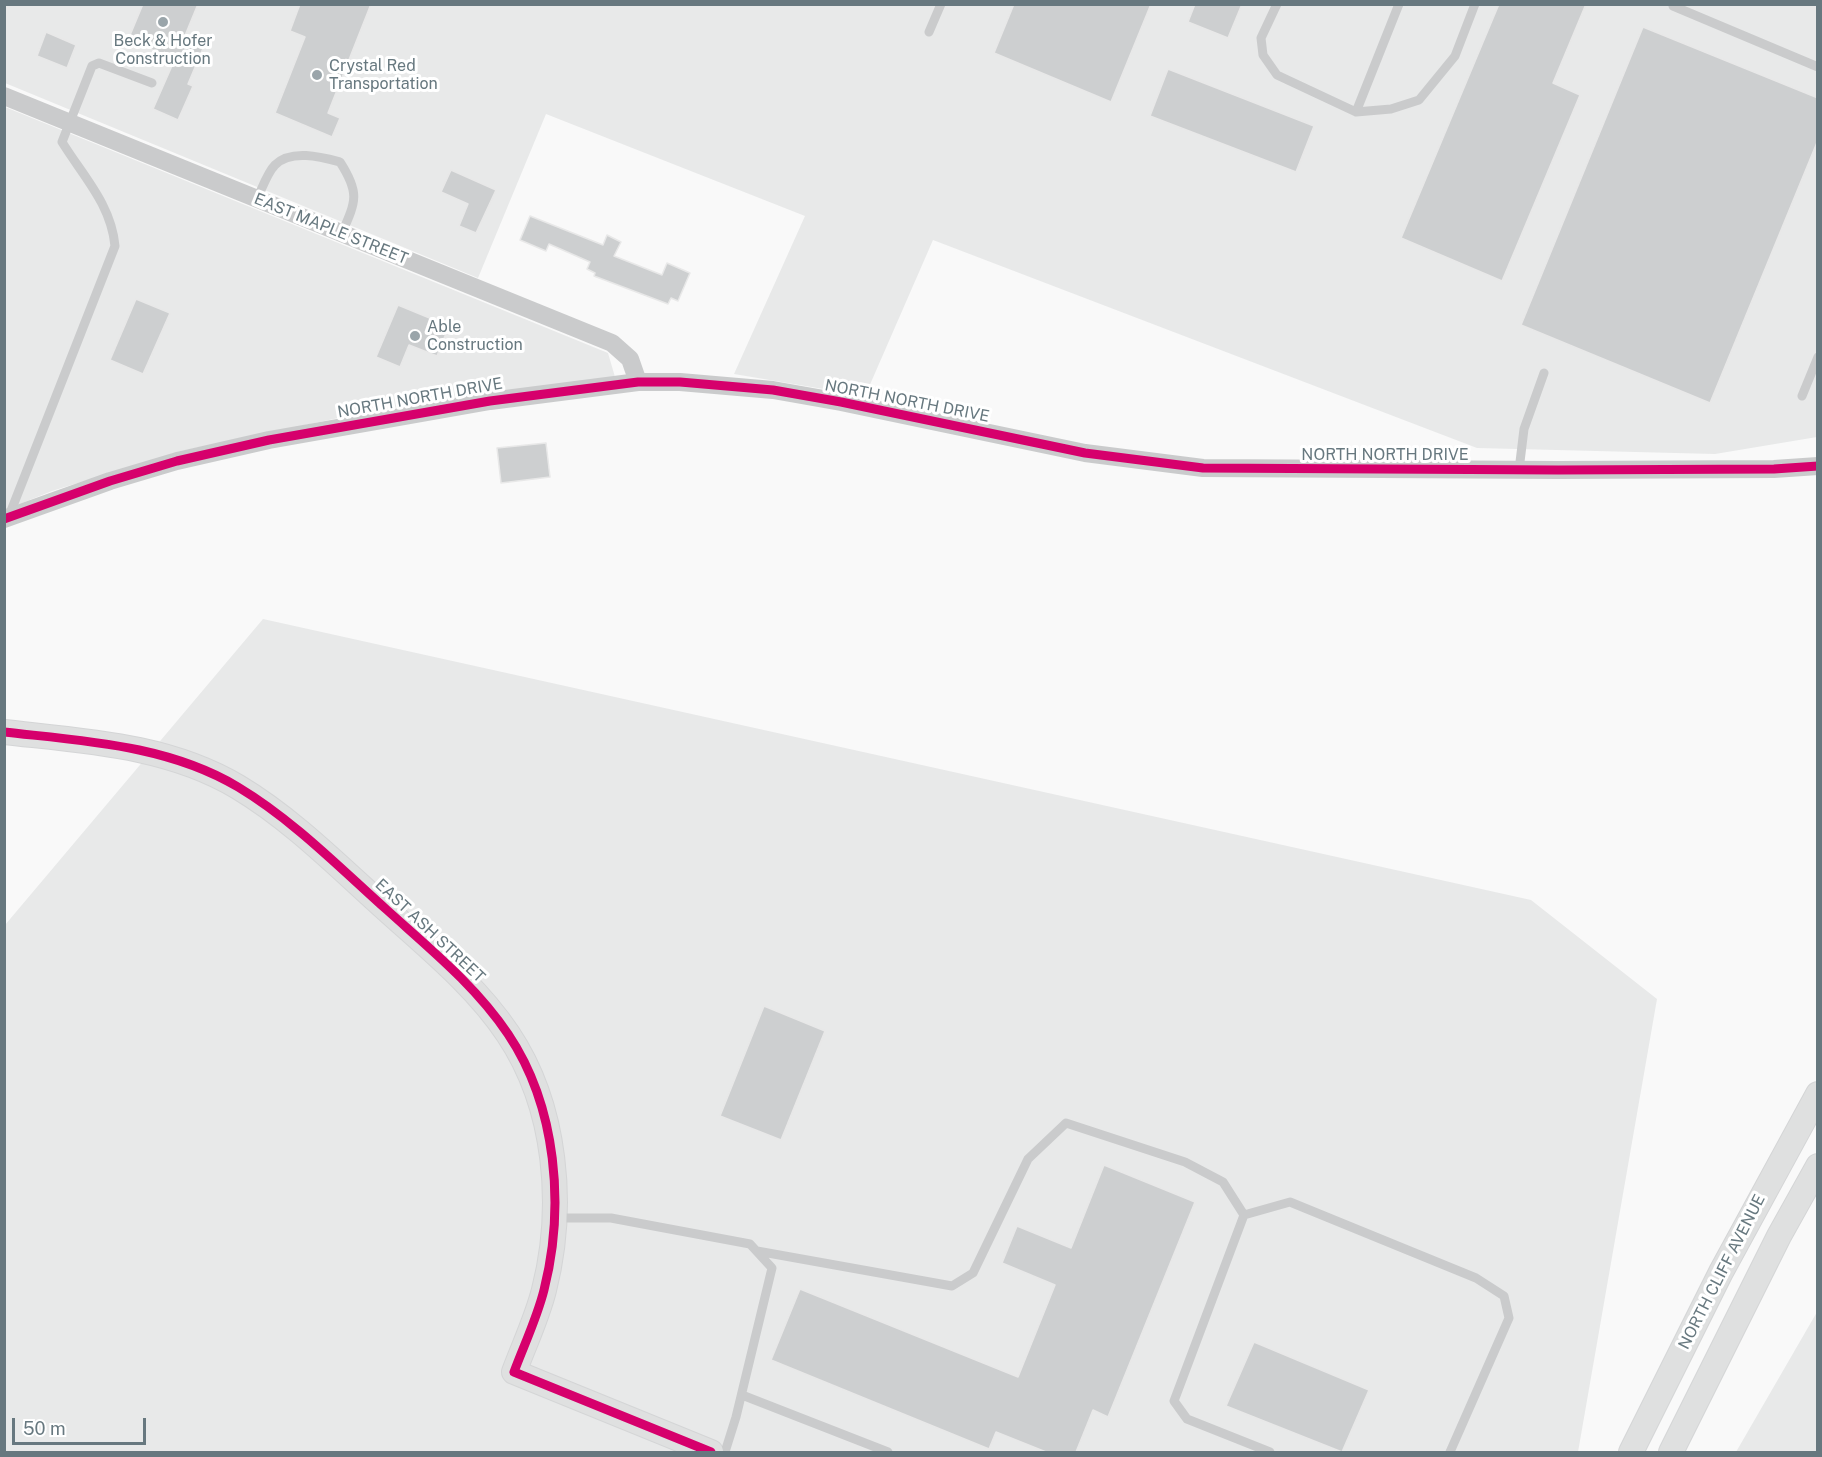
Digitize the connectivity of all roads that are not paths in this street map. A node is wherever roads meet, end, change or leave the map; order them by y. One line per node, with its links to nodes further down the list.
1 (941, 4): 6 (lane)
2 (1276, 4): 10 (lane)
3 (1399, 4): 10 (lane)
4 (1475, 4): 10 (lane)
5 (1673, 6): 7 (lane)
6 (929, 32)
7 (1818, 67)
8 (152, 83): 11 (lane)
9 (4, 96): 11 (street, EAST MAPLE STREET)
10 (1356, 112)
11 (69, 122): 12 (street, EAST MAPLE STREET); 20 (lane)
12 (257, 199): 13 (street, EAST MAPLE STREET); 13 (lane)
13 (342, 234): 16 (street, EAST MAPLE STREET)
14 (1818, 357): 17 (lane)
15 (1544, 373): 19 (lane)
16 (638, 382): 19 (street, NORTH NORTH DRIVE); 20 (street, NORTH NORTH DRIVE)
17 (1802, 396)
18 (1818, 466): 19 (street, NORTH NORTH DRIVE)
19 (1519, 470)
20 (6, 518)
21 (4, 732): 25 (street, EAST ASH STREET)
22 (1818, 1094): 33 (street, NORTH CLIFF AVENUE)
23 (1818, 1166): 34 (street)
24 (1244, 1215): 26 (lane); 31 (lane); 32 (lane)
25 (554, 1218): 26 (lane); 28 (street, EAST ASH STREET)
26 (757, 1251): 27 (lane)
27 (742, 1395): 29 (lane); 30 (lane)
28 (711, 1452)
29 (725, 1452)
30 (888, 1452)
31 (1270, 1452)
32 (1450, 1452)
33 (1631, 1452)
34 (1671, 1452)

